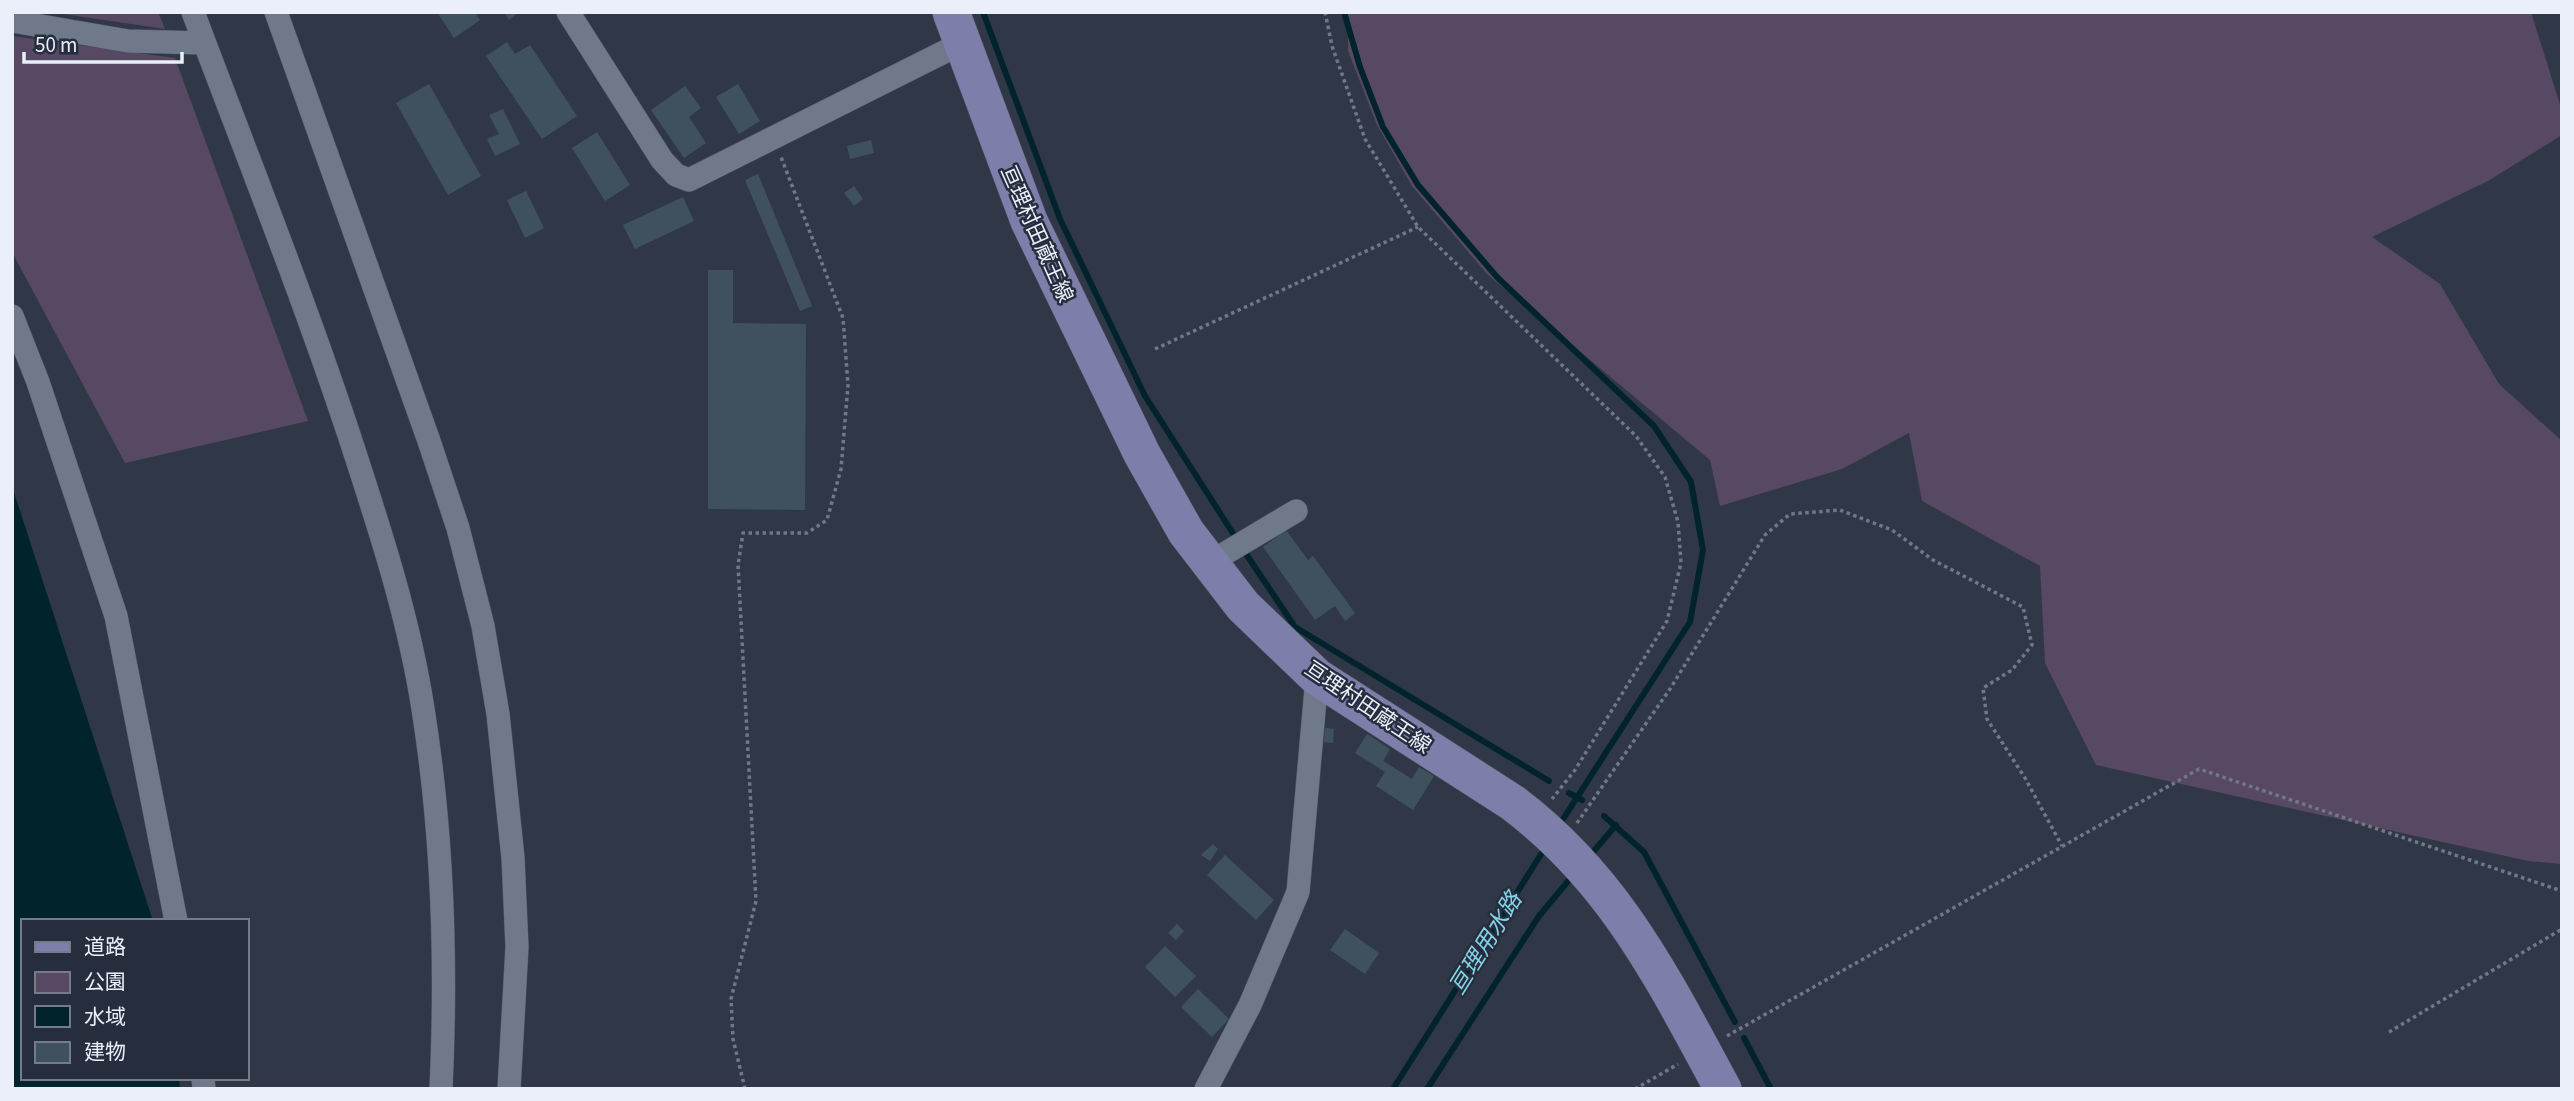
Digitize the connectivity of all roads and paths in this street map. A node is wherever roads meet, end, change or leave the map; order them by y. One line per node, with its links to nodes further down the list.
1 (193, 12): 7 (street)
2 (276, 12): 24 (street)
3 (568, 12): 8 (street)
4 (1325, 12): 9 (path)
5 (12, 21): 7 (street)
6 (957, 27): 8 (street); 13 (main road, 亘理村田蔵王線)
7 (205, 43): 23 (street)
8 (774, 138): 25 (path)
9 (1418, 227): 11 (path); 15 (path)
10 (12, 317): 19 (street)
11 (1155, 349)
12 (1296, 511): 13 (street)
13 (1209, 564): 14 (main road, 亘理村田蔵王線)
14 (1317, 677): 15 (main road, 亘理村田蔵王線); 26 (street)
15 (1535, 820): 16 (main road, 亘理村田蔵王線)
16 (1562, 845): 17 (path); 22 (main road, 亘理村田蔵王線)
17 (2063, 846): 18 (path); 22 (path)
18 (2562, 891)
19 (176, 919)
20 (2562, 929): 21 (path)
21 (2389, 1032)
22 (1702, 1050): 27 (path); 28 (main road, 亘理村田蔵王線)
23 (441, 1089)
24 (509, 1089)
25 (745, 1089)
26 (1206, 1089)
27 (1634, 1089)
28 (1724, 1089)

